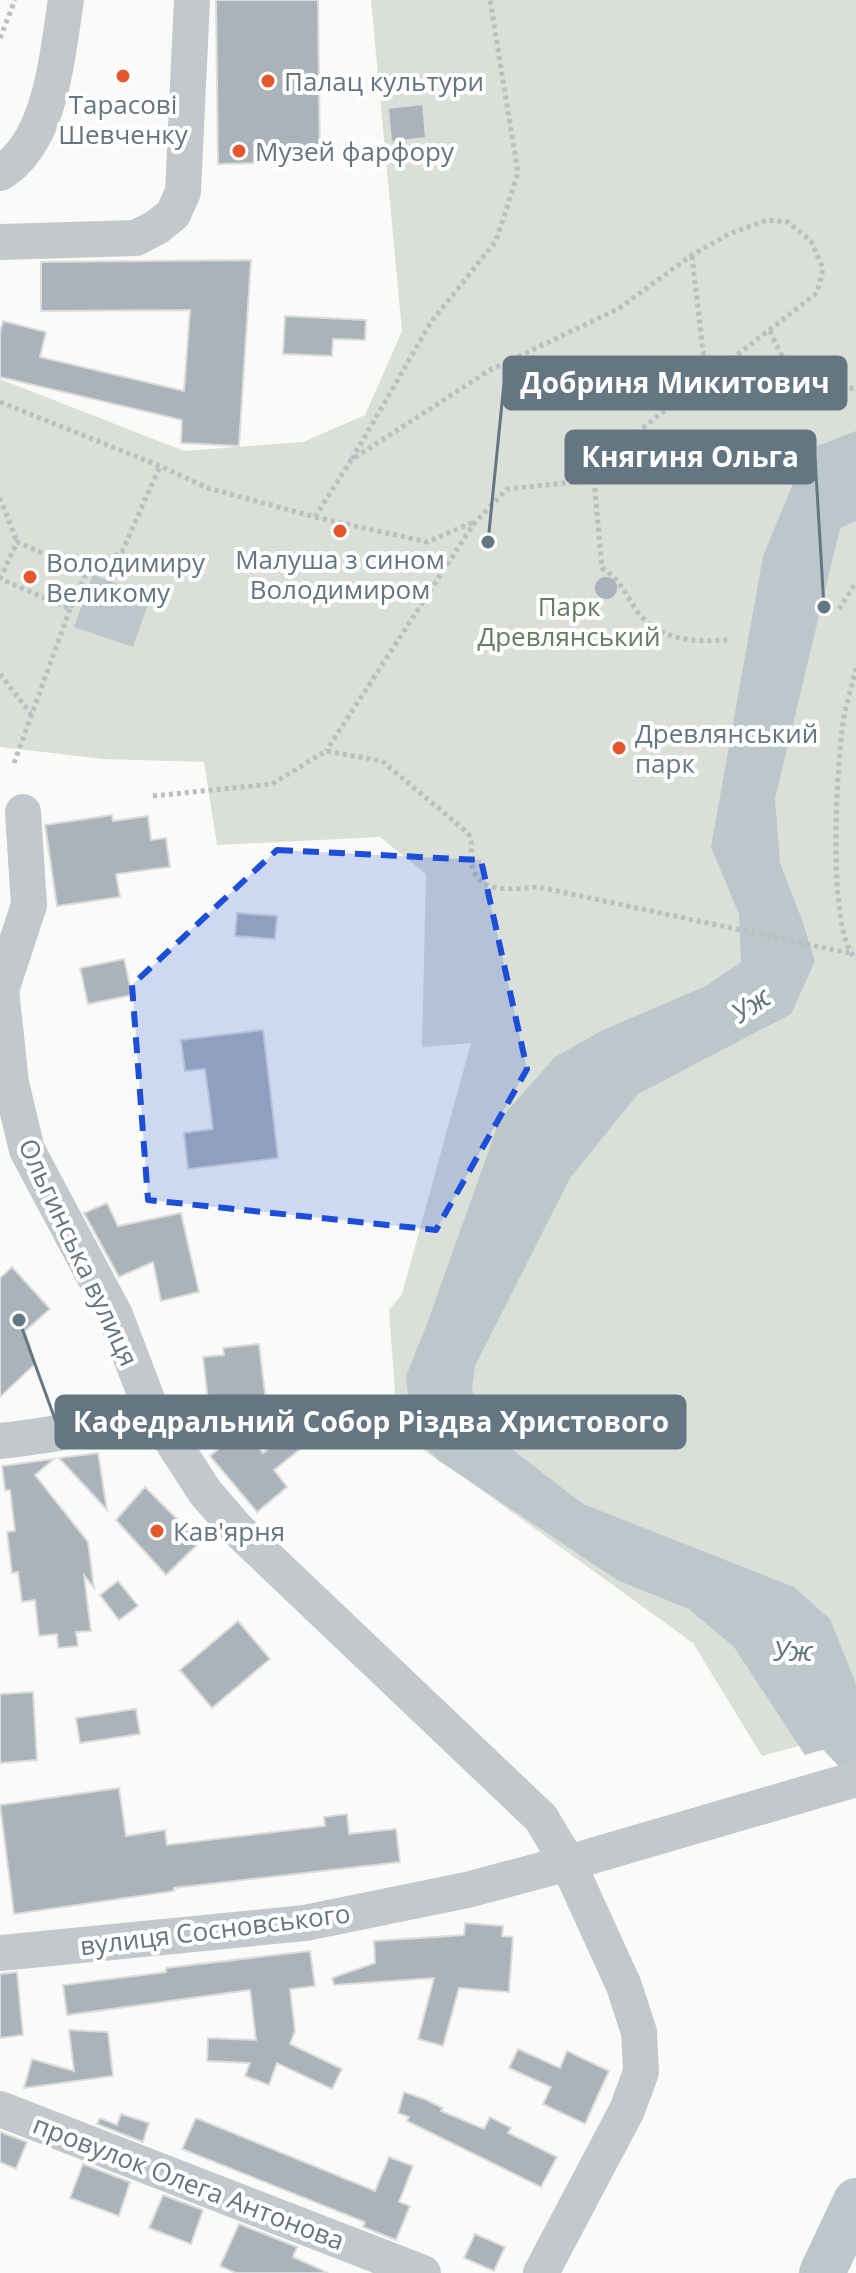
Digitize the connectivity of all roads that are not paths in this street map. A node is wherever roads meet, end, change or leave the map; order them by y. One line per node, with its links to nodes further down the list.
1 (66, 0): 3 (street)
2 (192, 0): 4 (street)
3 (0, 173)
4 (0, 242)
5 (23, 812): 6 (street, Ольгинська вулиця)
6 (14, 1147): 7 (street, Ольгинська вулиця)
7 (150, 1407): 8 (street); 10 (street, Ольгинська вулиця)
8 (0, 1441)
9 (856, 1779): 10 (street, вулиця Сосновського)
10 (568, 1863): 11 (street, вулиця Сосновського); 14 (street, Ольгинська вулиця)
11 (0, 1953)
12 (0, 2109): 13 (street, провулок Олега Антонова)
13 (423, 2273)
14 (541, 2273)

